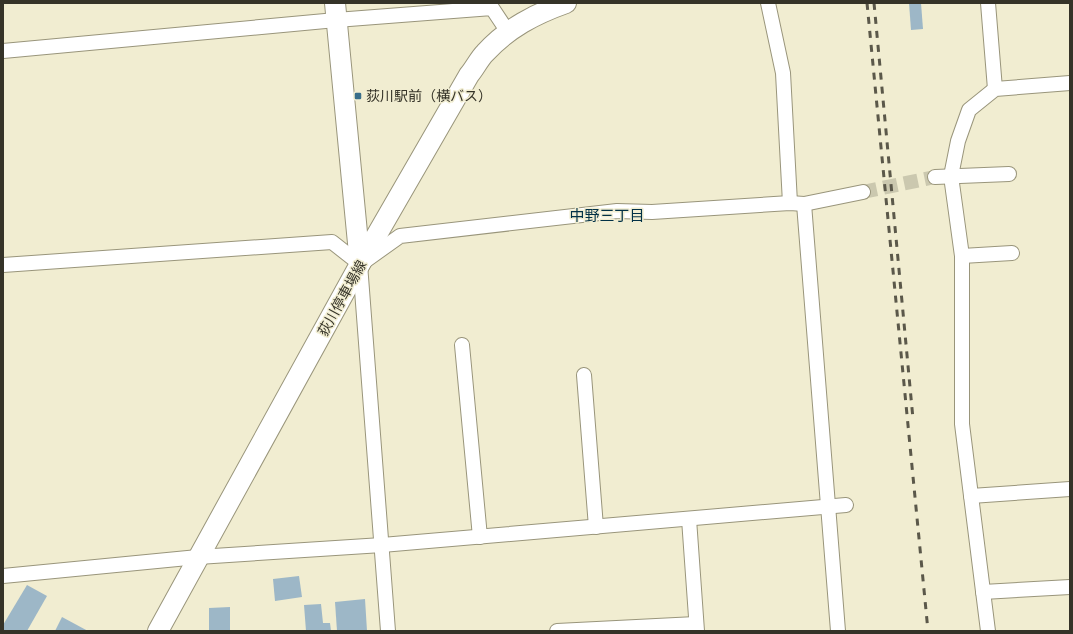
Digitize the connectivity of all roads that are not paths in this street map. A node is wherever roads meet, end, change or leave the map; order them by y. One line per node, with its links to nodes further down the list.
1 (566, 3): 5 (main road, 荻川停車場線)
2 (768, 3): 13 (street)
3 (988, 3): 8 (street)
4 (336, 12): 5 (street); 6 (street); 16 (main road)
5 (508, 32): 16 (main road, 荻川停車場線)
6 (3, 51)
7 (1070, 84): 8 (street)
8 (995, 89): 10 (street)
9 (1009, 174): 10 (street)
10 (951, 176): 11 (street); 15 (street)
11 (935, 177)
12 (864, 192): 13 (street)
13 (797, 203): 16 (street); 23 (street)
14 (1012, 253): 15 (street)
15 (962, 256): 21 (street)
16 (360, 264): 17 (street); 27 (street); 28 (main road, 荻川停車場線)
17 (3, 265)
18 (462, 345): 26 (street)
19 (584, 374): 25 (street)
20 (1070, 489): 21 (street)
21 (971, 496): 31 (street)
22 (846, 505): 23 (street)
23 (827, 507): 24 (street); 37 (street)
24 (689, 519): 25 (street); 32 (street)
25 (596, 527): 26 (street)
26 (480, 537): 27 (street)
27 (382, 545): 28 (street); 35 (street)
28 (198, 557): 29 (street); 34 (main road, 荻川停車場線)
29 (3, 576)
30 (1070, 587): 31 (street)
31 (983, 592): 38 (street)
32 (697, 627): 33 (street)
33 (623, 629): 36 (street)
34 (158, 631)
35 (388, 631)
36 (557, 631)
37 (838, 631)
38 (988, 631)

